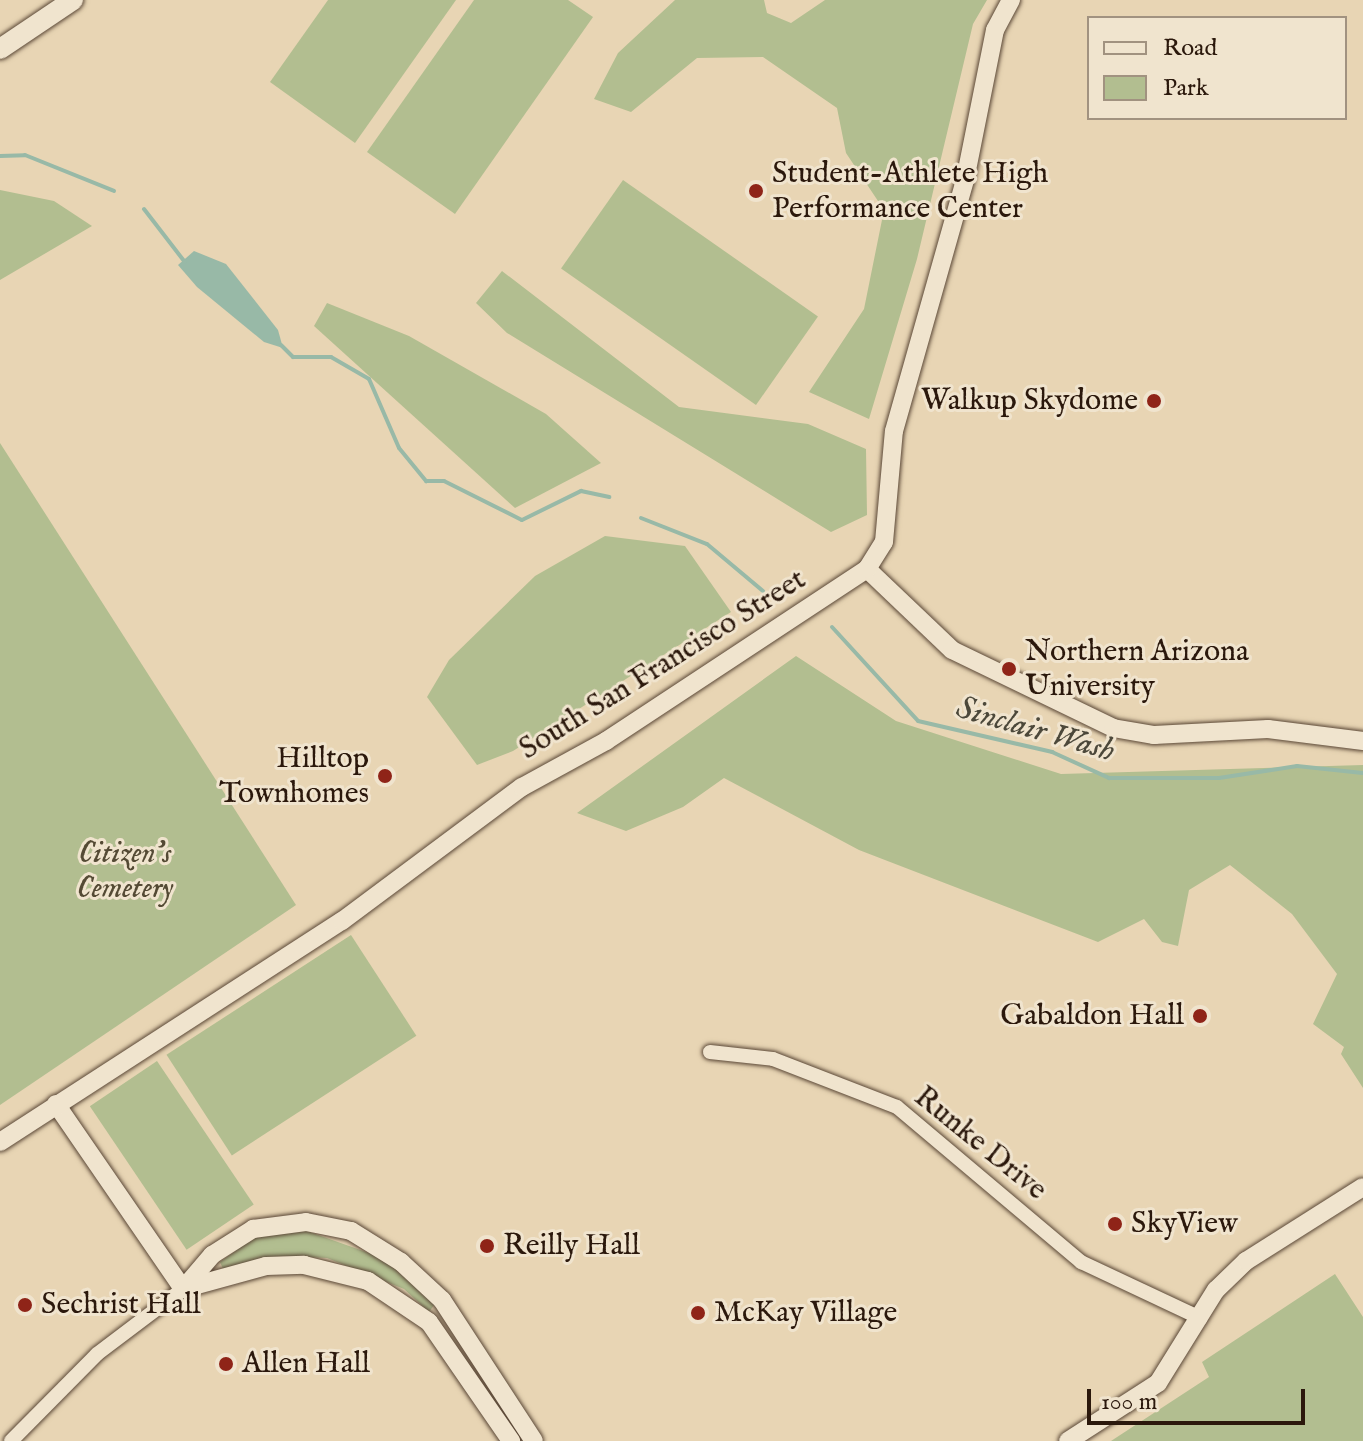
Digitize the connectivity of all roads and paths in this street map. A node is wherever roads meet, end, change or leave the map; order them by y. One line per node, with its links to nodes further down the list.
1 (73, 0): 3 (main road)
2 (1011, 0): 4 (street, South San Francisco Street)
3 (0, 49)
4 (867, 569): 5 (street); 7 (street, South San Francisco Street)
5 (1363, 741)
6 (710, 1052): 11 (street, Runke Drive)
7 (56, 1104): 8 (street, South San Francisco Street); 10 (street)
8 (0, 1142)
9 (1363, 1187): 11 (street)
10 (183, 1289): 12 (street); 13 (street); 14 (street)
11 (1200, 1318): 15 (street)
12 (11, 1441)
13 (511, 1441)
14 (534, 1441)
15 (1068, 1441)

